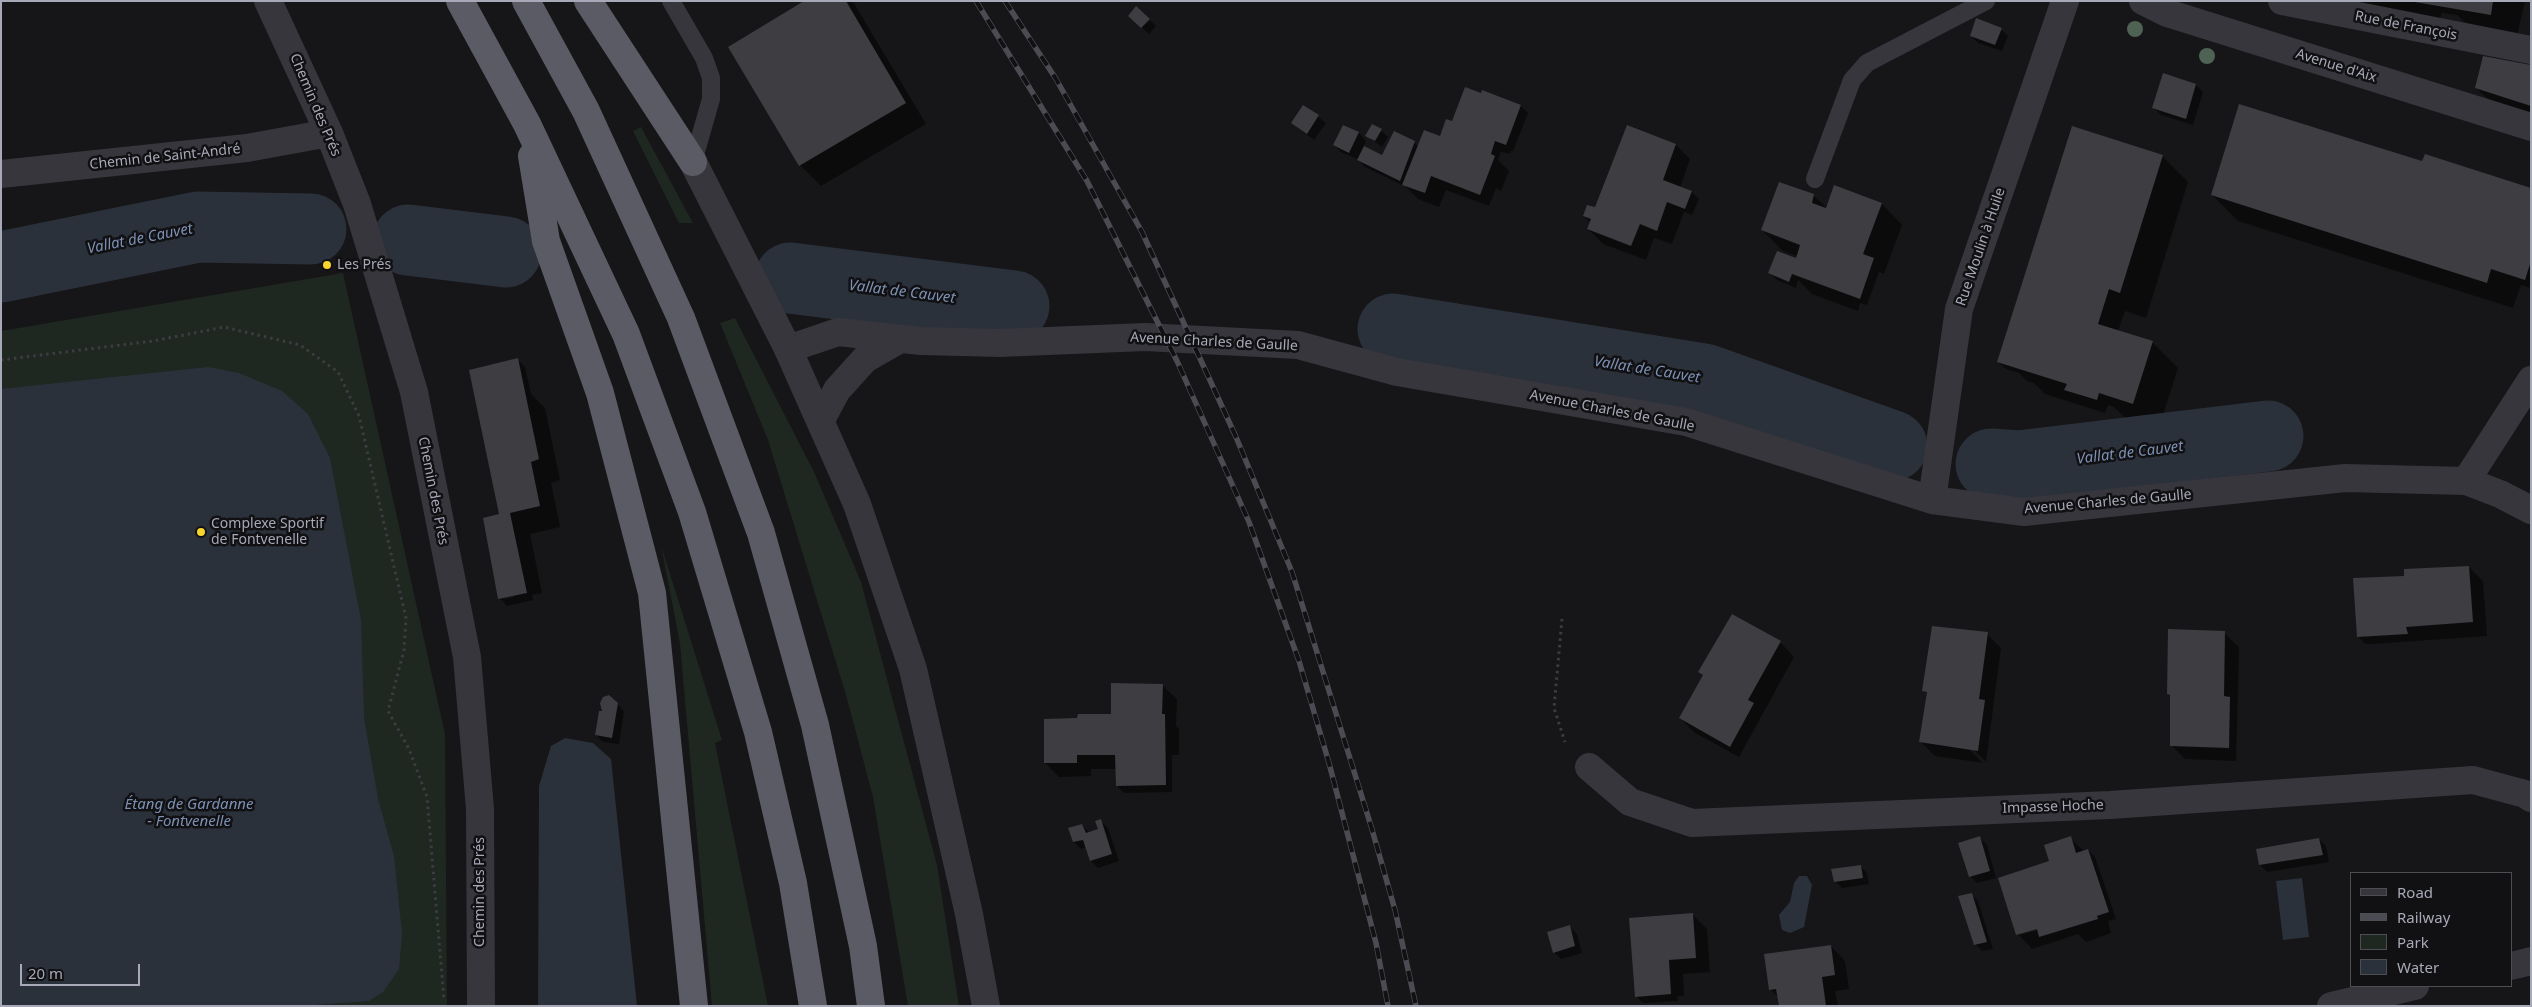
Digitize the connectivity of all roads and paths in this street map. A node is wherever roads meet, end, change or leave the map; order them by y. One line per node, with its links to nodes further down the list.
1 (268, 1): 13 (street, Chemin des Prés)
2 (460, 1): 11 (highway)
3 (526, 1): 35 (highway)
4 (588, 1): 14 (highway)
5 (671, 1): 14 (lane)
6 (1986, 1): 16 (lane)
7 (2065, 1): 23 (street, Rue Moulin à Huile)
8 (2143, 1): 12 (street, Avenue d'Aix)
9 (2282, 1): 10 (street, Rue de François)
10 (2531, 50)
11 (527, 124): 33 (highway); 34 (highway)
12 (2531, 127)
13 (329, 132): 15 (street, Chemin de Saint-André); 32 (street, Chemin des Prés)
14 (693, 162): 18 (street)
15 (1, 174)
16 (1815, 179)
17 (900, 339): 18 (street, Avenue Charles de Gaulle); 21 (street); 23 (street, Avenue Charles de Gaulle)
18 (788, 348): 21 (street)
19 (1, 360): 31 (path)
20 (2526, 389): 22 (street)
21 (821, 420): 36 (street)
22 (2466, 481): 23 (street, Avenue Charles de Gaulle); 24 (street, Avenue Charles de Gaulle)
23 (1932, 500)
24 (2531, 510)
25 (1562, 618): 26 (path)
26 (1590, 767): 27 (street, Impasse Hoche)
27 (2531, 798)
28 (2531, 961): 29 (street)
29 (2512, 966)
30 (2411, 987): 37 (street)
31 (444, 1006)
32 (481, 1006)
33 (694, 1006)
34 (813, 1006)
35 (871, 1006)
36 (986, 1006)
37 (2330, 1006)

